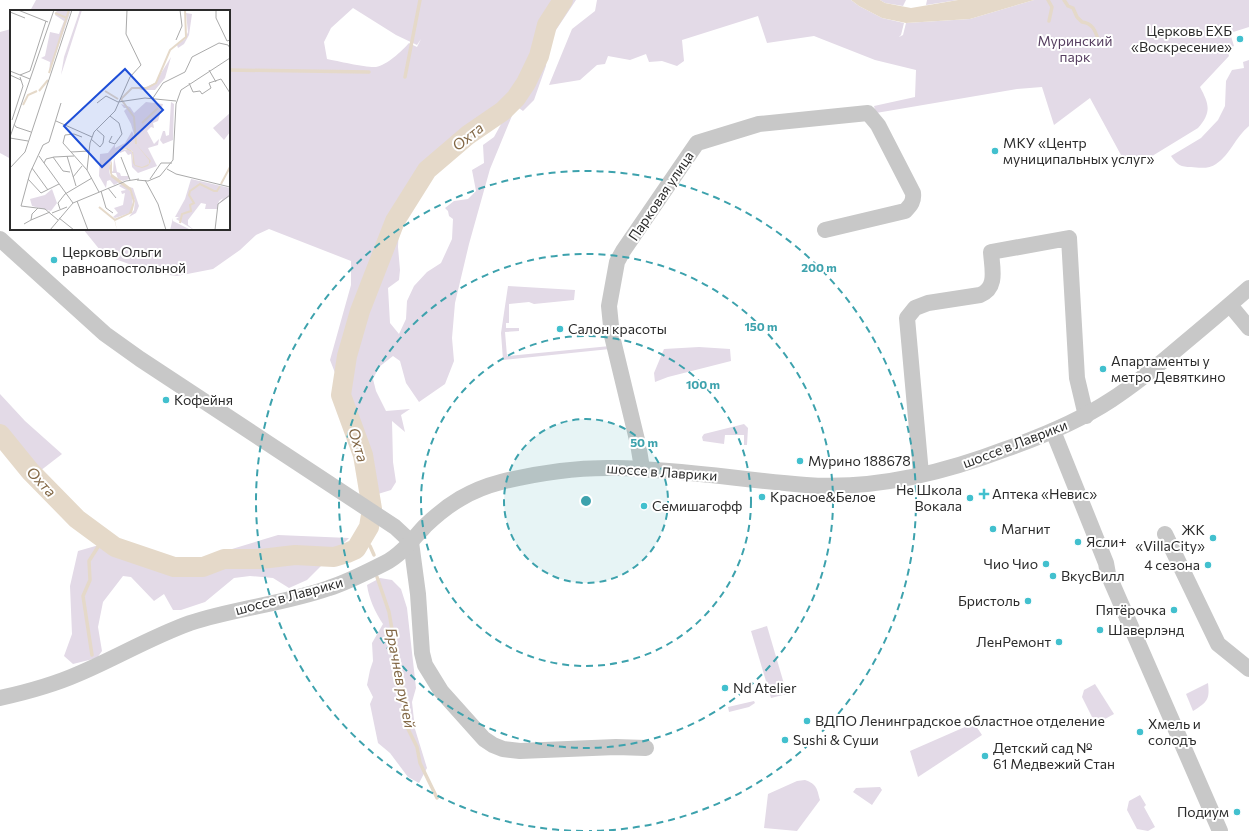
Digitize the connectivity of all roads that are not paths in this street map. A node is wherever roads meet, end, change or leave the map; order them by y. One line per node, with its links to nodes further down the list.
1 (825, 230): 8 (street, Парковая улица)
2 (0, 239): 11 (street)
3 (1249, 288): 4 (street, шоссе в Лаврики)
4 (1230, 305): 5 (street); 6 (street, шоссе в Лаврики)
5 (1249, 328)
6 (1086, 416): 7 (street, шоссе в Лаврики); 9 (street)
7 (1053, 431): 9 (street, шоссе в Лаврики); 15 (street)
8 (642, 468): 9 (street, шоссе в Лаврики); 11 (street, шоссе в Лаврики)
9 (921, 474)
10 (1165, 534): 12 (street)
11 (411, 542): 13 (street, шоссе в Лаврики); 14 (street)
12 (1249, 669)
13 (0, 698)
14 (646, 748)
15 (1220, 831)

